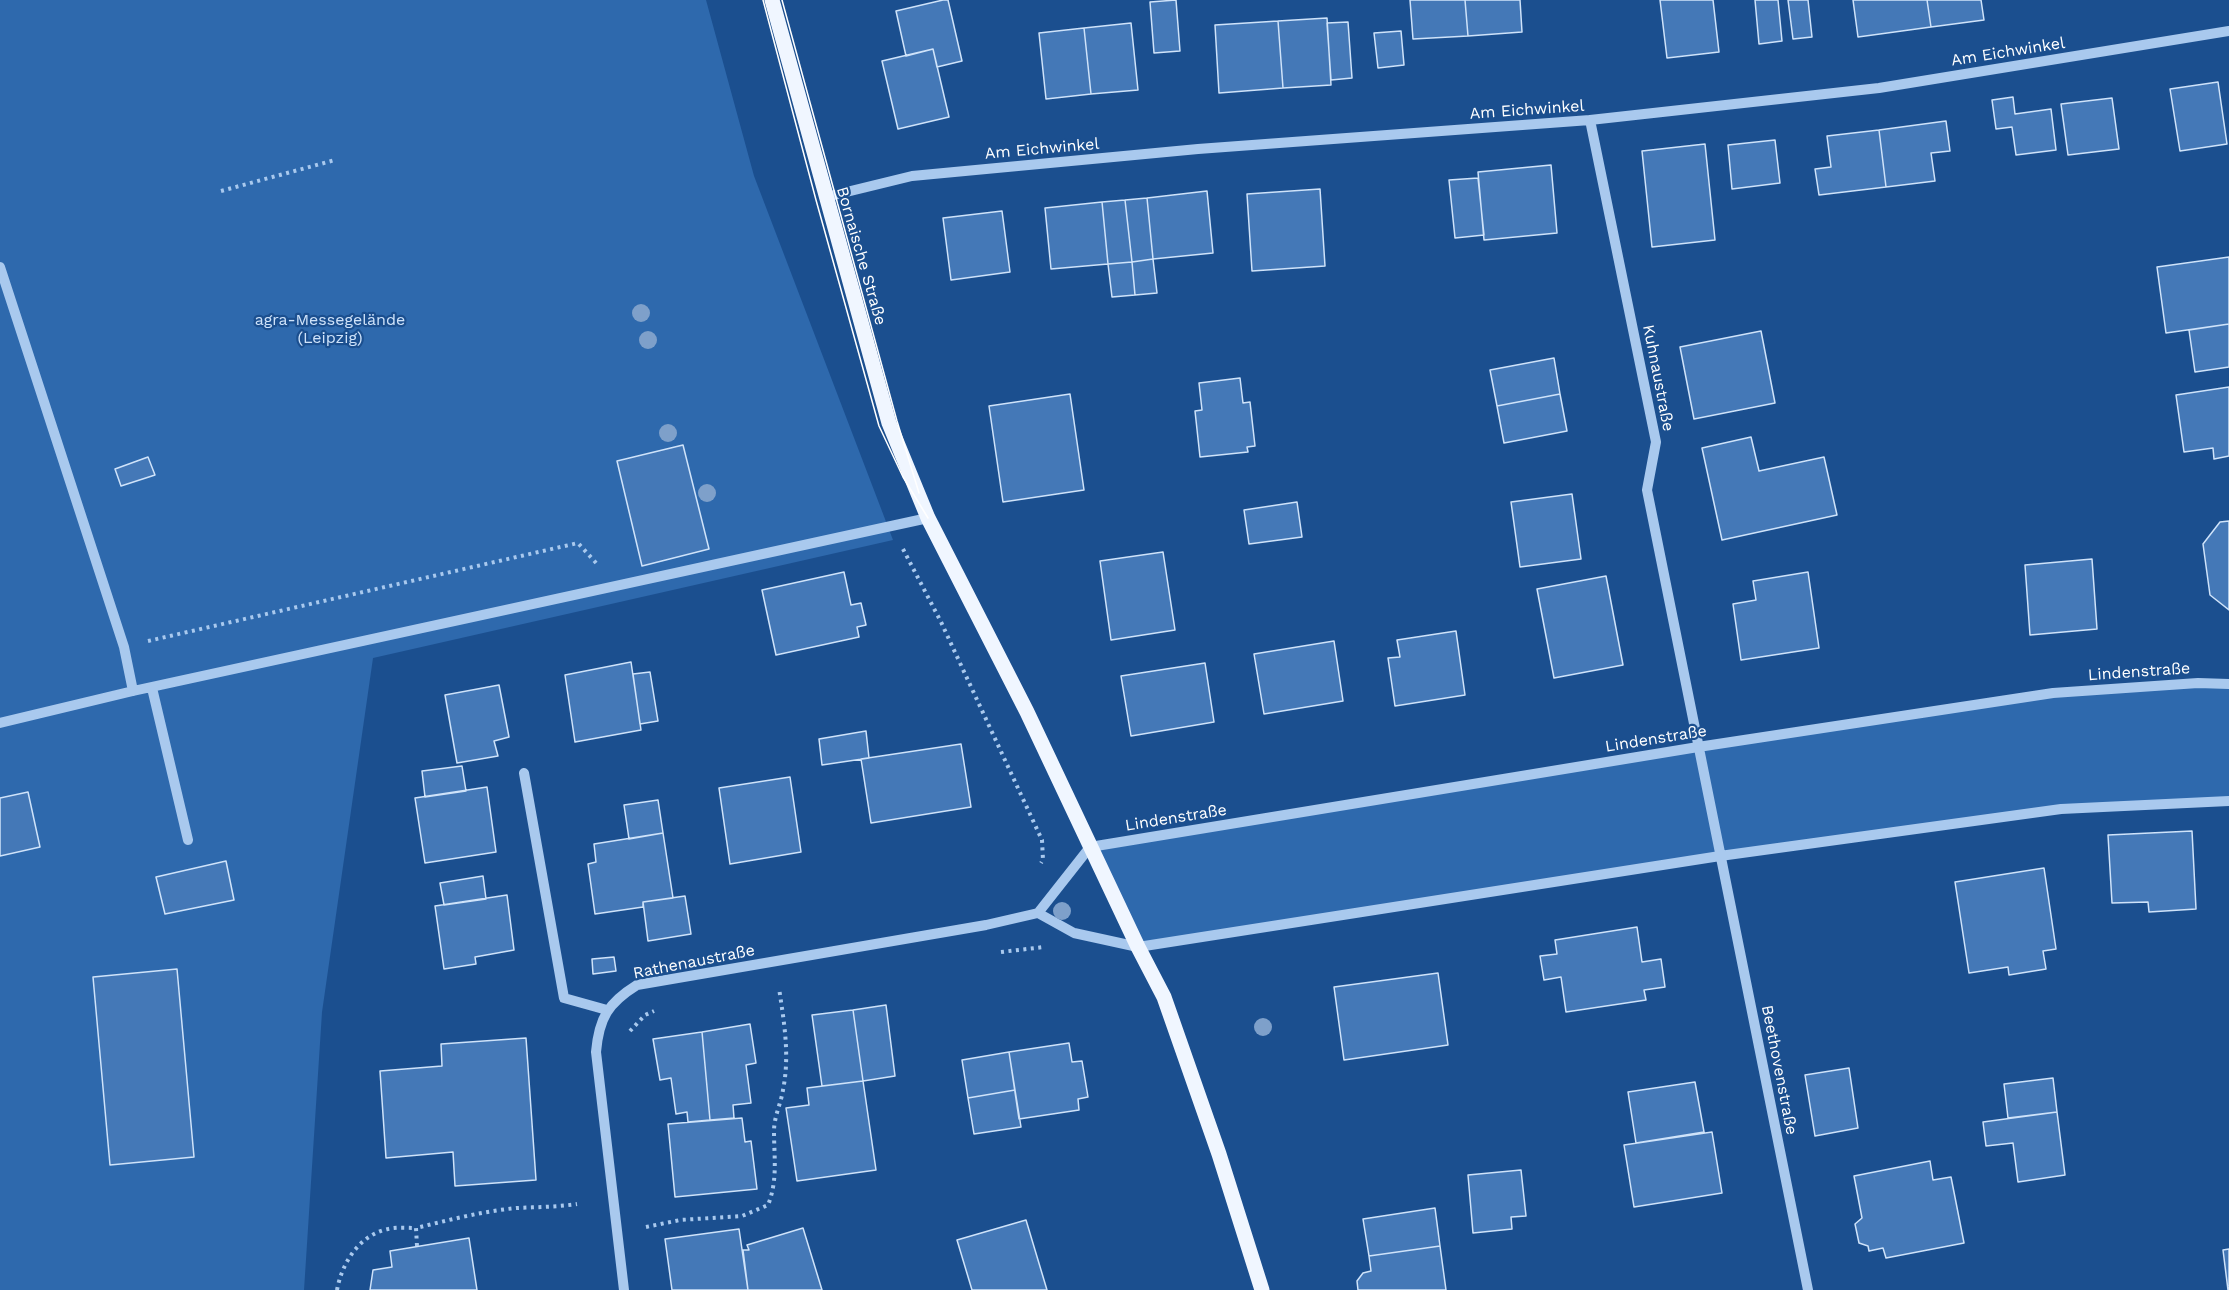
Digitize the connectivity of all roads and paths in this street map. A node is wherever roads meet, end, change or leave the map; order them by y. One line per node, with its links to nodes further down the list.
1 (772, 0): 6 (main road, Bornaische Straße)
2 (2229, 31): 3 (street, Am Eichwinkel)
3 (1590, 120): 6 (street, Am Eichwinkel); 16 (street, Kuhnaustraße)
4 (335, 160): 5 (path)
5 (221, 191)
6 (826, 197): 8 (main road, Bornaische Straße)
7 (0, 267): 11 (street)
8 (928, 518): 10 (street); 20 (main road, Bornaische Straße)
9 (900, 541): 22 (path)
10 (618, 587): 11 (path); 13 (street)
11 (124, 647): 14 (street)
12 (2229, 684): 16 (street, Lindenstraße)
13 (152, 688): 14 (street); 19 (street)
14 (133, 692): 15 (street)
15 (0, 723)
16 (1698, 747): 20 (street, Lindenstraße); 21 (street, Kuhnaustraße)
17 (524, 773): 31 (street)
18 (2229, 801): 21 (street)
19 (188, 840)
20 (1090, 847): 23 (street); 25 (main road, Bornaische Straße)
21 (1720, 856): 25 (street); 42 (street, Beethovenstraße)
22 (1036, 869)
23 (1038, 913): 25 (street); 31 (street, Rathenaustraße)
24 (1048, 947): 26 (path)
25 (1138, 947): 41 (main road, Bornaische Straße)
26 (991, 953)
27 (790, 986): 28 (path)
28 (779, 988): 29 (path); 36 (path)
29 (768, 989)
30 (662, 1008): 32 (path)
31 (607, 1010): 40 (street, Rathenaustraße)
32 (628, 1033)
33 (577, 1204): 35 (path)
34 (645, 1216): 36 (path)
35 (416, 1227): 38 (path); 39 (path)
36 (646, 1227): 37 (path)
37 (647, 1237)
38 (417, 1246)
39 (337, 1290)
40 (624, 1290)
41 (1262, 1290)
42 (1808, 1290)

